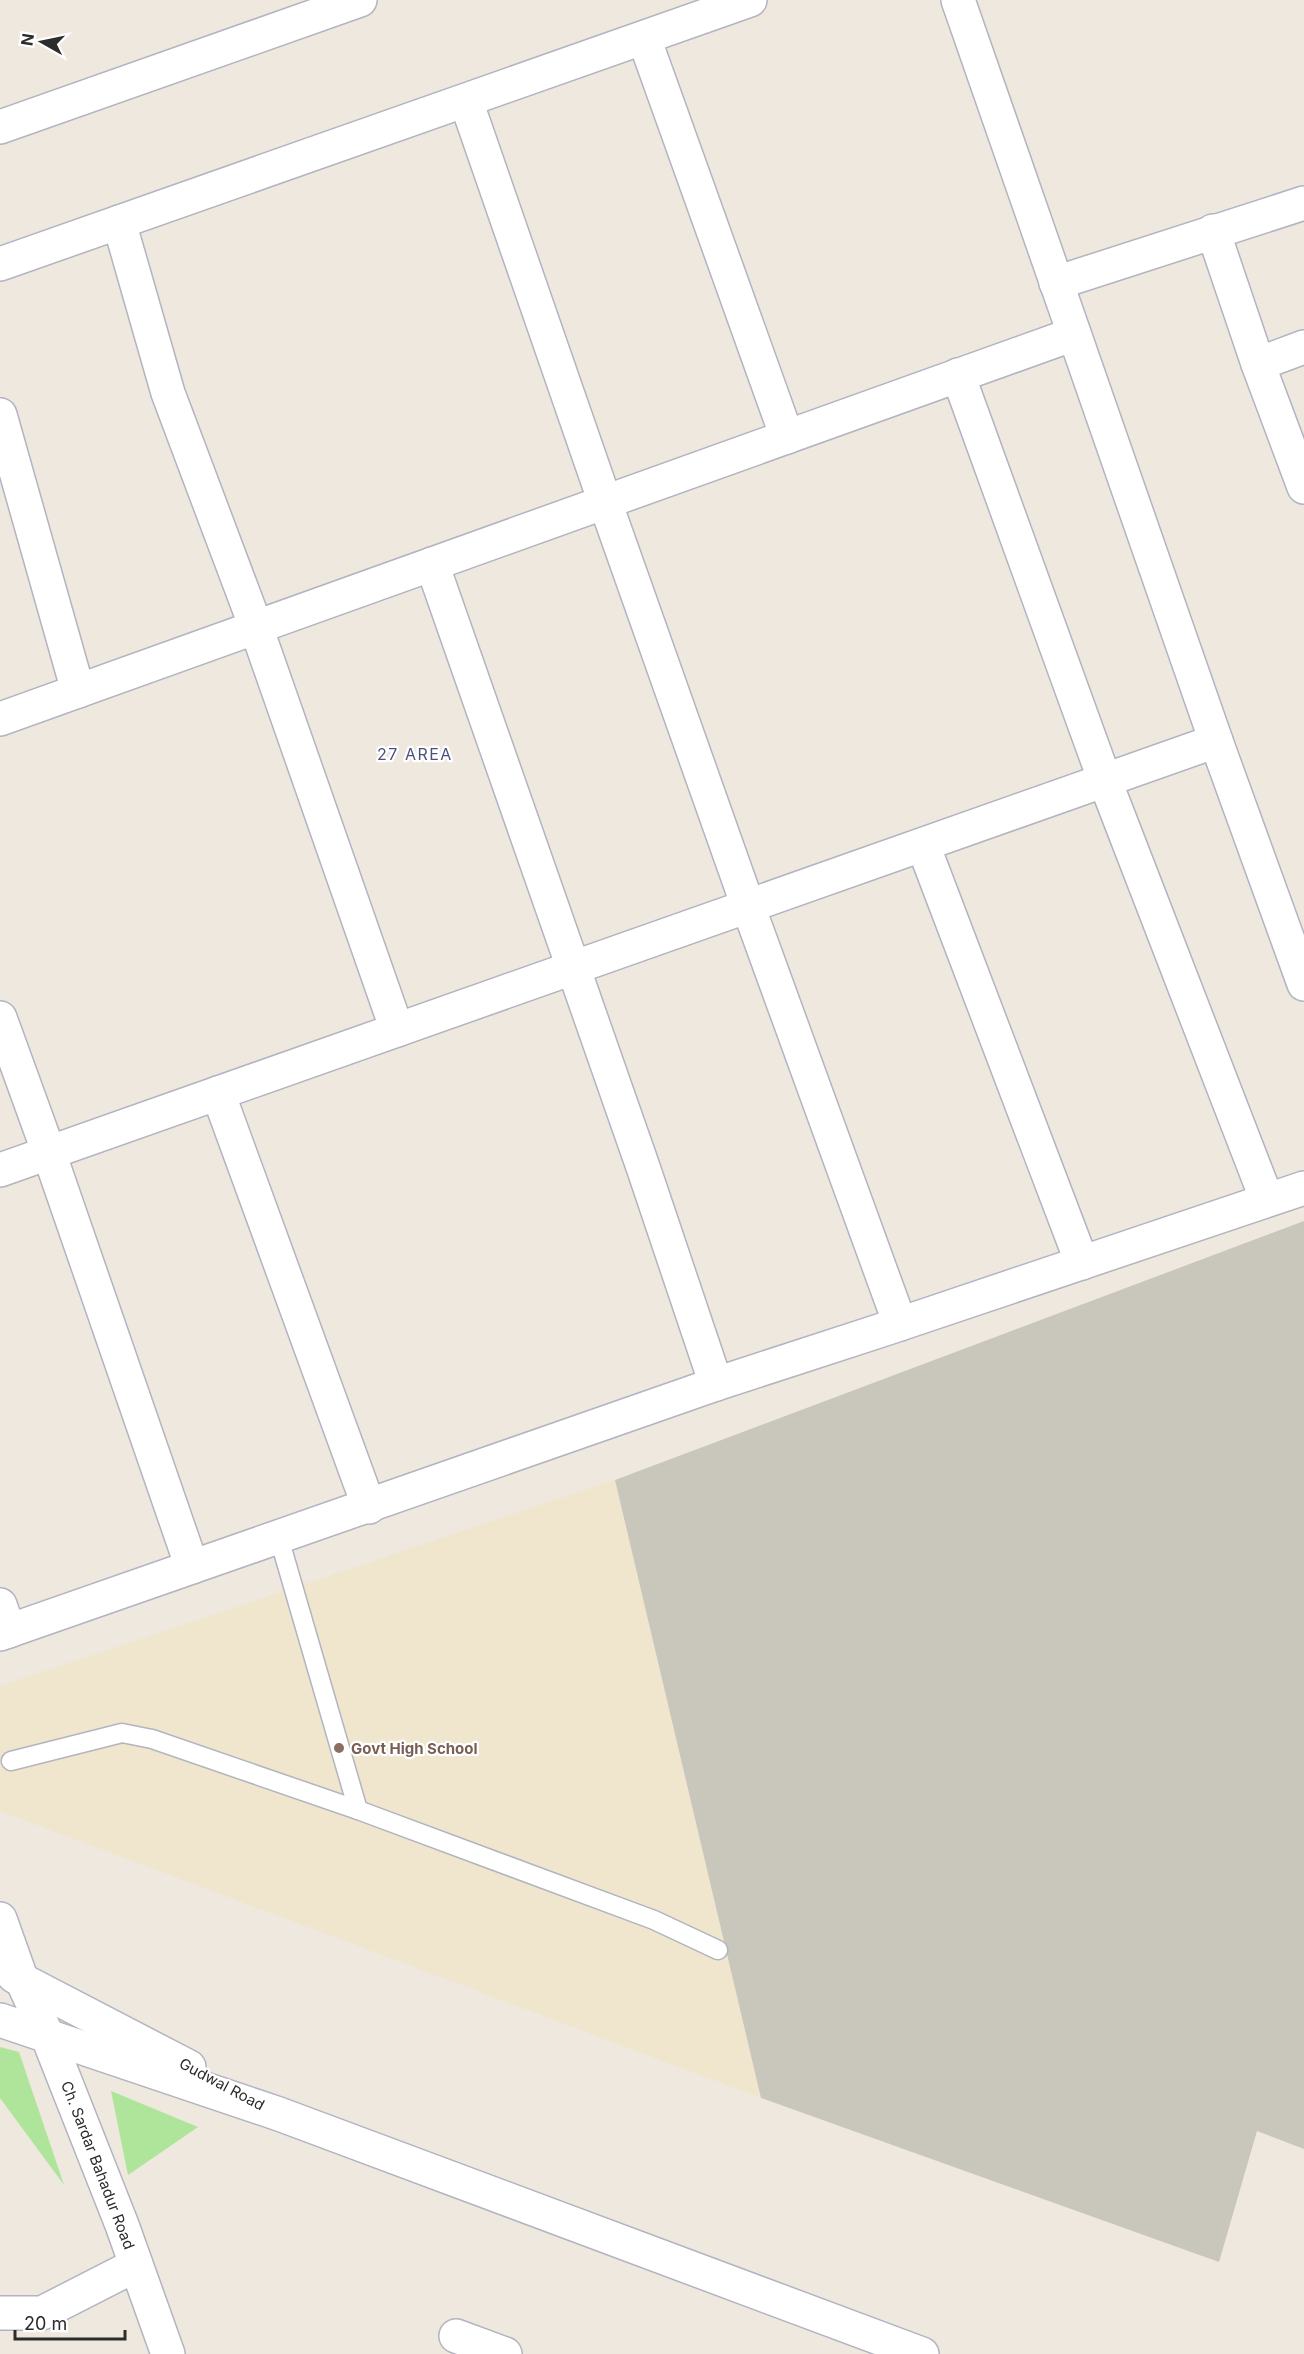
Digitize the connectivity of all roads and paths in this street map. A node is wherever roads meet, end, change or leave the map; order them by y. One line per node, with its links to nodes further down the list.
1 (360, 0): 6 (street)
2 (750, 0): 4 (street)
3 (958, 0): 11 (street)
4 (644, 38): 5 (street); 17 (street)
5 (466, 100): 8 (street); 19 (street)
6 (0, 127)
7 (1304, 203): 9 (street)
8 (119, 222): 10 (street); 21 (street)
9 (1213, 231): 11 (street); 14 (street)
10 (0, 264)
11 (1056, 283): 12 (street)
12 (1074, 334): 15 (street); 24 (street)
13 (1304, 347): 14 (street)
14 (1258, 364): 18 (street)
15 (958, 375): 17 (street); 25 (street)
16 (0, 415): 22 (street)
17 (787, 436): 19 (street)
18 (1304, 487)
19 (605, 502): 20 (street); 27 (street)
20 (432, 564): 21 (street); 28 (street)
21 (256, 627): 22 (street); 31 (street)
22 (78, 691): 23 (street)
23 (0, 719)
24 (1216, 741): 25 (street); 29 (street)
25 (1105, 781): 26 (street); 36 (street)
26 (923, 845): 27 (street); 37 (street)
27 (748, 906): 28 (street); 38 (street)
28 (573, 968): 31 (street); 39 (street)
29 (1304, 984)
30 (0, 1018): 33 (street)
31 (397, 1030): 32 (street)
32 (218, 1093): 33 (street); 40 (street)
33 (49, 1153): 34 (street); 42 (street)
34 (0, 1170)
35 (1304, 1188): 36 (street)
36 (1267, 1200): 37 (street)
37 (1082, 1263): 38 (street)
38 (900, 1324): 39 (street)
39 (716, 1384): 40 (street)
40 (369, 1507): 41 (street)
41 (279, 1538): 42 (street); 45 (lane)
42 (192, 1568): 43 (street)
43 (3, 1623)
44 (11, 1761): 45 (lane)
45 (358, 1810): 47 (lane)
46 (0, 1919): 48 (street, Ch. Sardar Bahadur Road)
47 (718, 1950)
48 (11, 1974): 50 (street, Ch. Sardar Bahadur Road); 51 (street, Gudwal Road)
49 (0, 2020): 50 (street, Gudwal Road)
50 (47, 2035): 51 (street, Gudwal Road); 52 (street, Ch. Sardar Bahadur Road)
51 (279, 2114): 57 (street)
52 (136, 2265): 53 (street); 55 (street, Ch. Sardar Bahadur Road)
53 (0, 2313)
54 (456, 2336): 56 (street)
55 (168, 2354)
56 (505, 2354)
57 (922, 2354)

